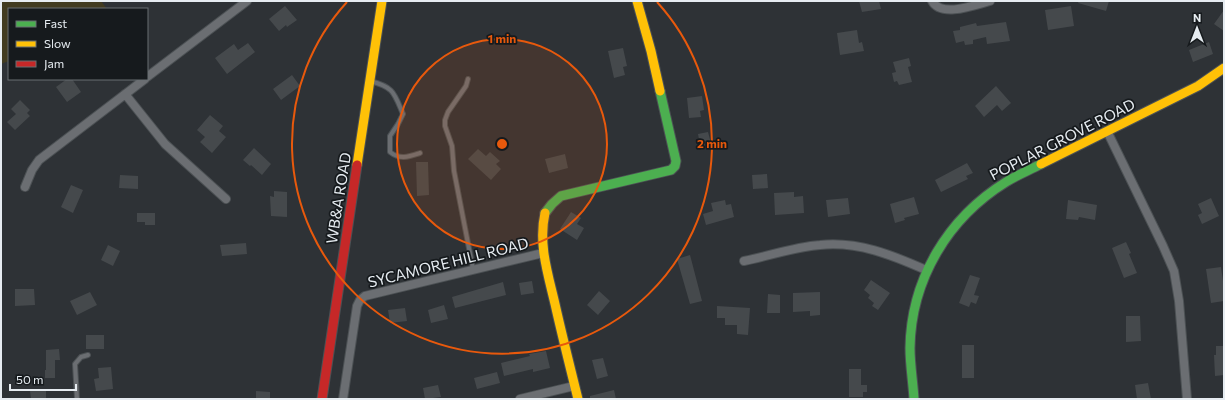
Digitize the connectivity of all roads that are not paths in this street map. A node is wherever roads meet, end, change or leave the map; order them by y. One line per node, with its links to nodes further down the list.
1 (246, 1): 7 (street)
2 (382, 1): 10 (street, WB&A ROAD)
3 (637, 1): 16 (street)
4 (932, 1): 5 (street)
5 (990, 1)
6 (1224, 68): 12 (street, POPLAR GROVE ROAD)
7 (148, 76)
8 (468, 79): 18 (lane)
9 (143, 80): 11 (street)
10 (370, 81): 13 (lane); 23 (street, WB&A ROAD)
11 (125, 94): 14 (street); 15 (street)
12 (1107, 131): 19 (street, POPLAR GROVE ROAD); 28 (street)
13 (420, 153)
14 (25, 187)
15 (226, 199)
16 (543, 253): 18 (street, SYCAMORE HILL ROAD); 21 (street)
17 (744, 261): 19 (street)
18 (473, 269): 24 (street, SYCAMORE HILL ROAD)
19 (926, 270): 27 (street, POPLAR GROVE ROAD)
20 (88, 354): 22 (lane)
21 (574, 386): 25 (street); 26 (street)
22 (77, 399)
23 (322, 399)
24 (343, 399)
25 (520, 399)
26 (578, 399)
27 (914, 399)
28 (1187, 399)

